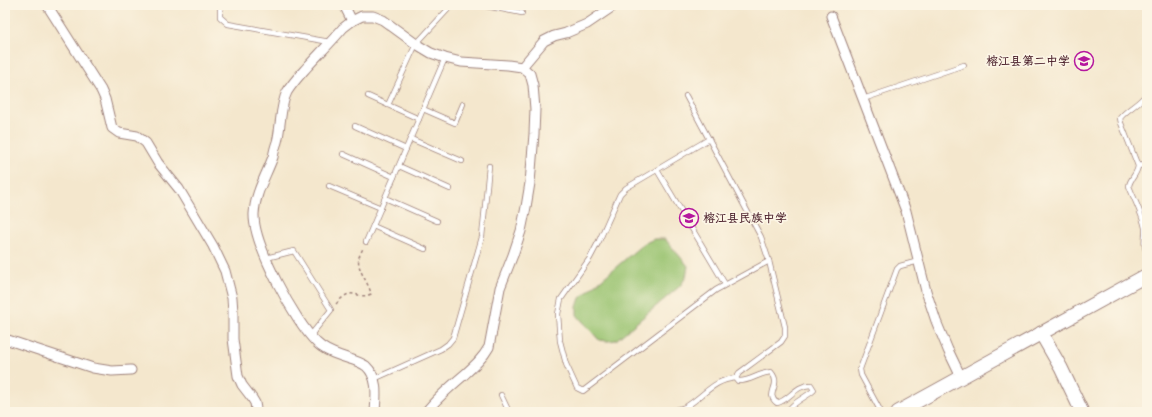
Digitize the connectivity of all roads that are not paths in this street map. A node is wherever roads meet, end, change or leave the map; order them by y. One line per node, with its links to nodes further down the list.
1 (47, 5): 58 (street)
2 (220, 5): 10 (lane)
3 (344, 5): 9 (street)
4 (452, 5): 11 (lane)
5 (481, 5): 7 (lane)
6 (615, 5): 14 (street)
7 (522, 13)
8 (831, 16): 18 (street)
9 (352, 21): 10 (street); 11 (street)
10 (330, 42): 44 (street)
11 (416, 44): 12 (street); 20 (lane)
12 (445, 58): 14 (street); 21 (lane)
13 (964, 65): 18 (lane)
14 (522, 67): 60 (street)
15 (1147, 93): 32 (lane)
16 (368, 96): 20 (lane)
17 (686, 96): 25 (lane)
18 (863, 99): 46 (street)
19 (463, 104): 21 (lane)
20 (388, 105): 22 (lane)
21 (423, 109): 22 (lane)
22 (419, 118): 24 (lane)
23 (355, 126): 26 (lane)
24 (411, 139): 26 (lane); 28 (lane)
25 (709, 139): 33 (lane); 45 (lane)
26 (406, 149): 30 (lane)
27 (343, 154): 34 (lane)
28 (462, 161)
29 (1147, 164): 32 (lane)
30 (399, 166): 34 (lane); 36 (lane)
31 (489, 166): 55 (lane)
32 (1138, 166): 43 (lane)
33 (657, 170): 48 (lane); 48 (lane)
34 (394, 177): 37 (lane)
35 (329, 186): 38 (lane)
36 (450, 189)
37 (385, 198): 38 (lane); 39 (lane)
38 (381, 208): 40 (lane)
39 (437, 221)
40 (373, 226): 41 (lane); 42 (lane)
41 (366, 242)
42 (424, 249)
43 (1147, 253)
44 (266, 258): 50 (street); 50 (lane)
45 (768, 260): 48 (lane); 54 (lane)
46 (919, 261): 53 (street); 64 (lane)
47 (1147, 275): 49 (main road)
48 (725, 284)
49 (1041, 334): 53 (main road); 57 (main road)
50 (310, 336): 55 (street)
51 (5, 339): 52 (street)
52 (131, 370)
53 (961, 377): 65 (main road)
54 (736, 378): 62 (lane); 63 (lane)
55 (374, 379): 59 (street)
56 (501, 395): 61 (lane)
57 (1080, 411)
58 (255, 412)
59 (375, 412)
60 (426, 412)
61 (508, 412)
62 (669, 412)
63 (788, 412)
64 (881, 412)
65 (898, 412)

